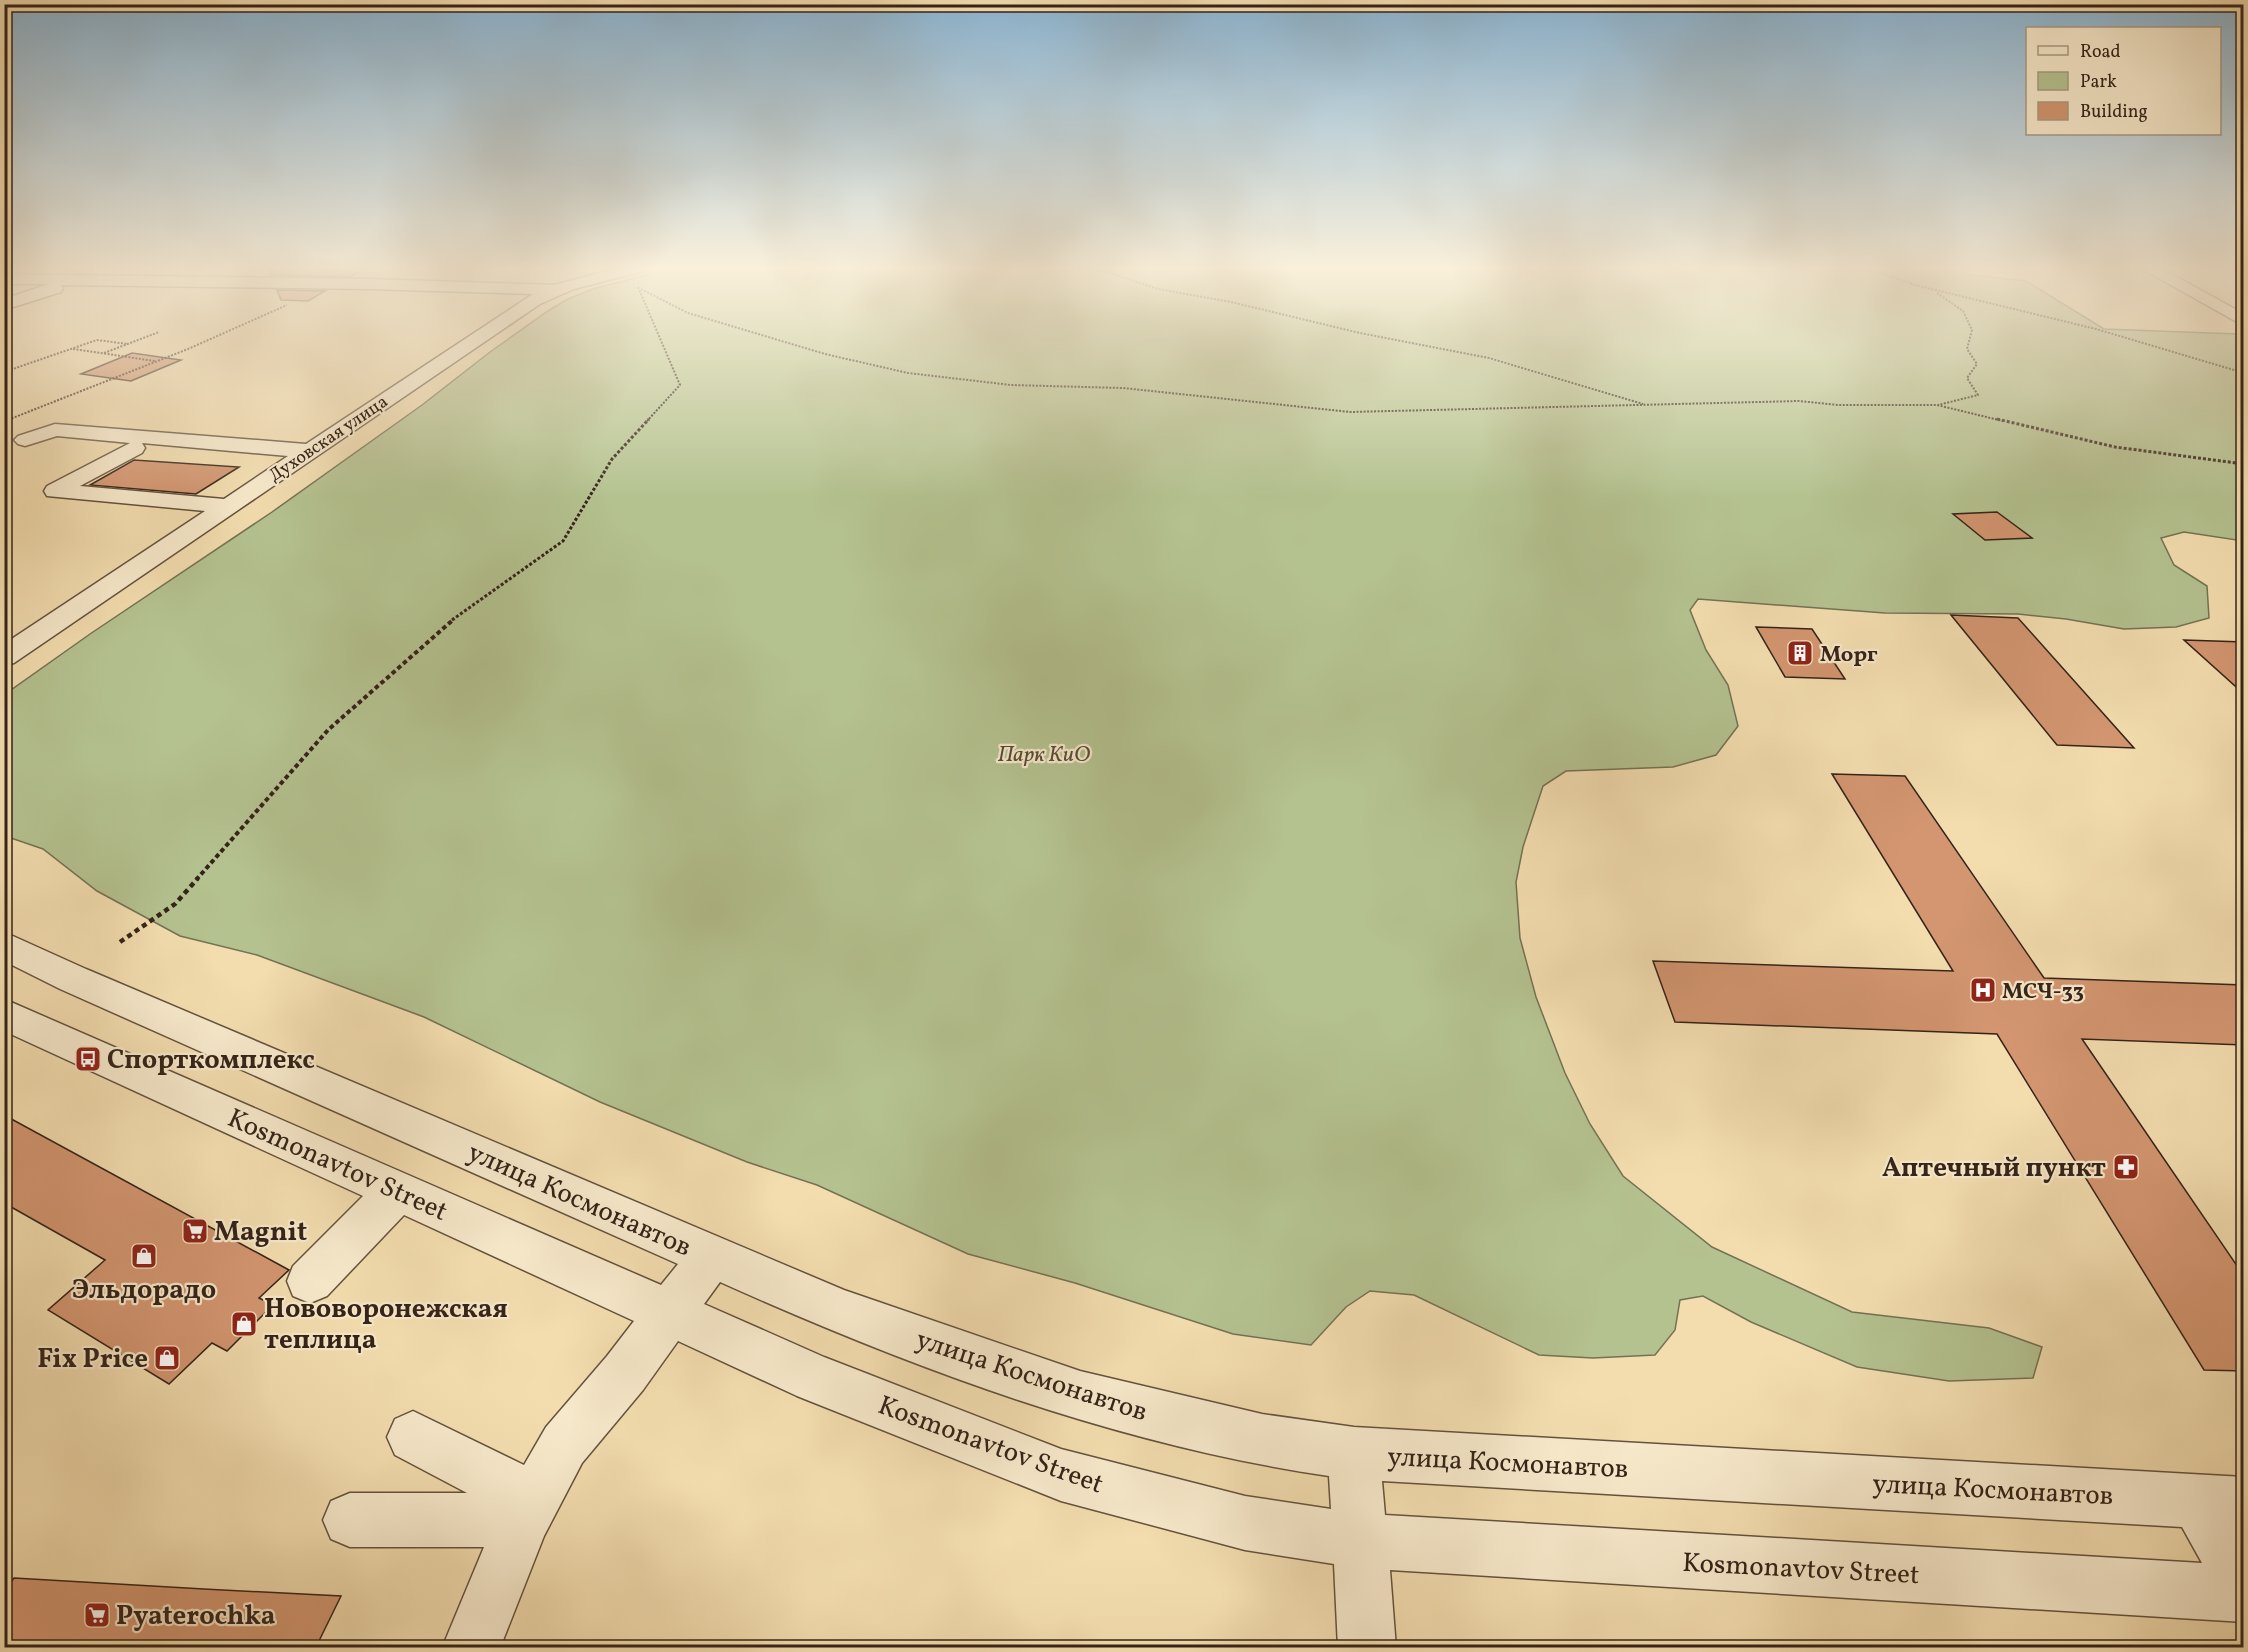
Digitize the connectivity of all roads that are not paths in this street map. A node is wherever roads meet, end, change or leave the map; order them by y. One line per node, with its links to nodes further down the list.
1 (466, 343): 3 (street, Духовская улица)
2 (134, 448): 3 (street); 3 (street); 4 (street)
3 (290, 454): 4 (street); 5 (street, Духовская улица)
4 (198, 503): 5 (street)
5 (228, 506): 6 (street, Духовская улица)
6 (4, 657)
7 (5, 946): 10 (street, улица Космонавтов)
8 (4, 1014): 9 (street, Kosmonavtov Street)
9 (398, 1191): 11 (street); 12 (street, Kosmonavtov Street)
10 (711, 1257): 12 (street); 14 (street, улица Космонавтов)
11 (310, 1281)
12 (671, 1314): 16 (street); 18 (street, Kosmonavtov Street)
13 (413, 1437): 16 (street)
14 (1354, 1453): 15 (street, улица Космонавтов); 18 (street)
15 (2220, 1502): 19 (street)
16 (529, 1509): 17 (street); 21 (street)
17 (350, 1520)
18 (1359, 1541): 20 (street, Kosmonavtov Street); 22 (street)
19 (2244, 1584)
20 (2244, 1594)
21 (471, 1647)
22 (1366, 1647)

